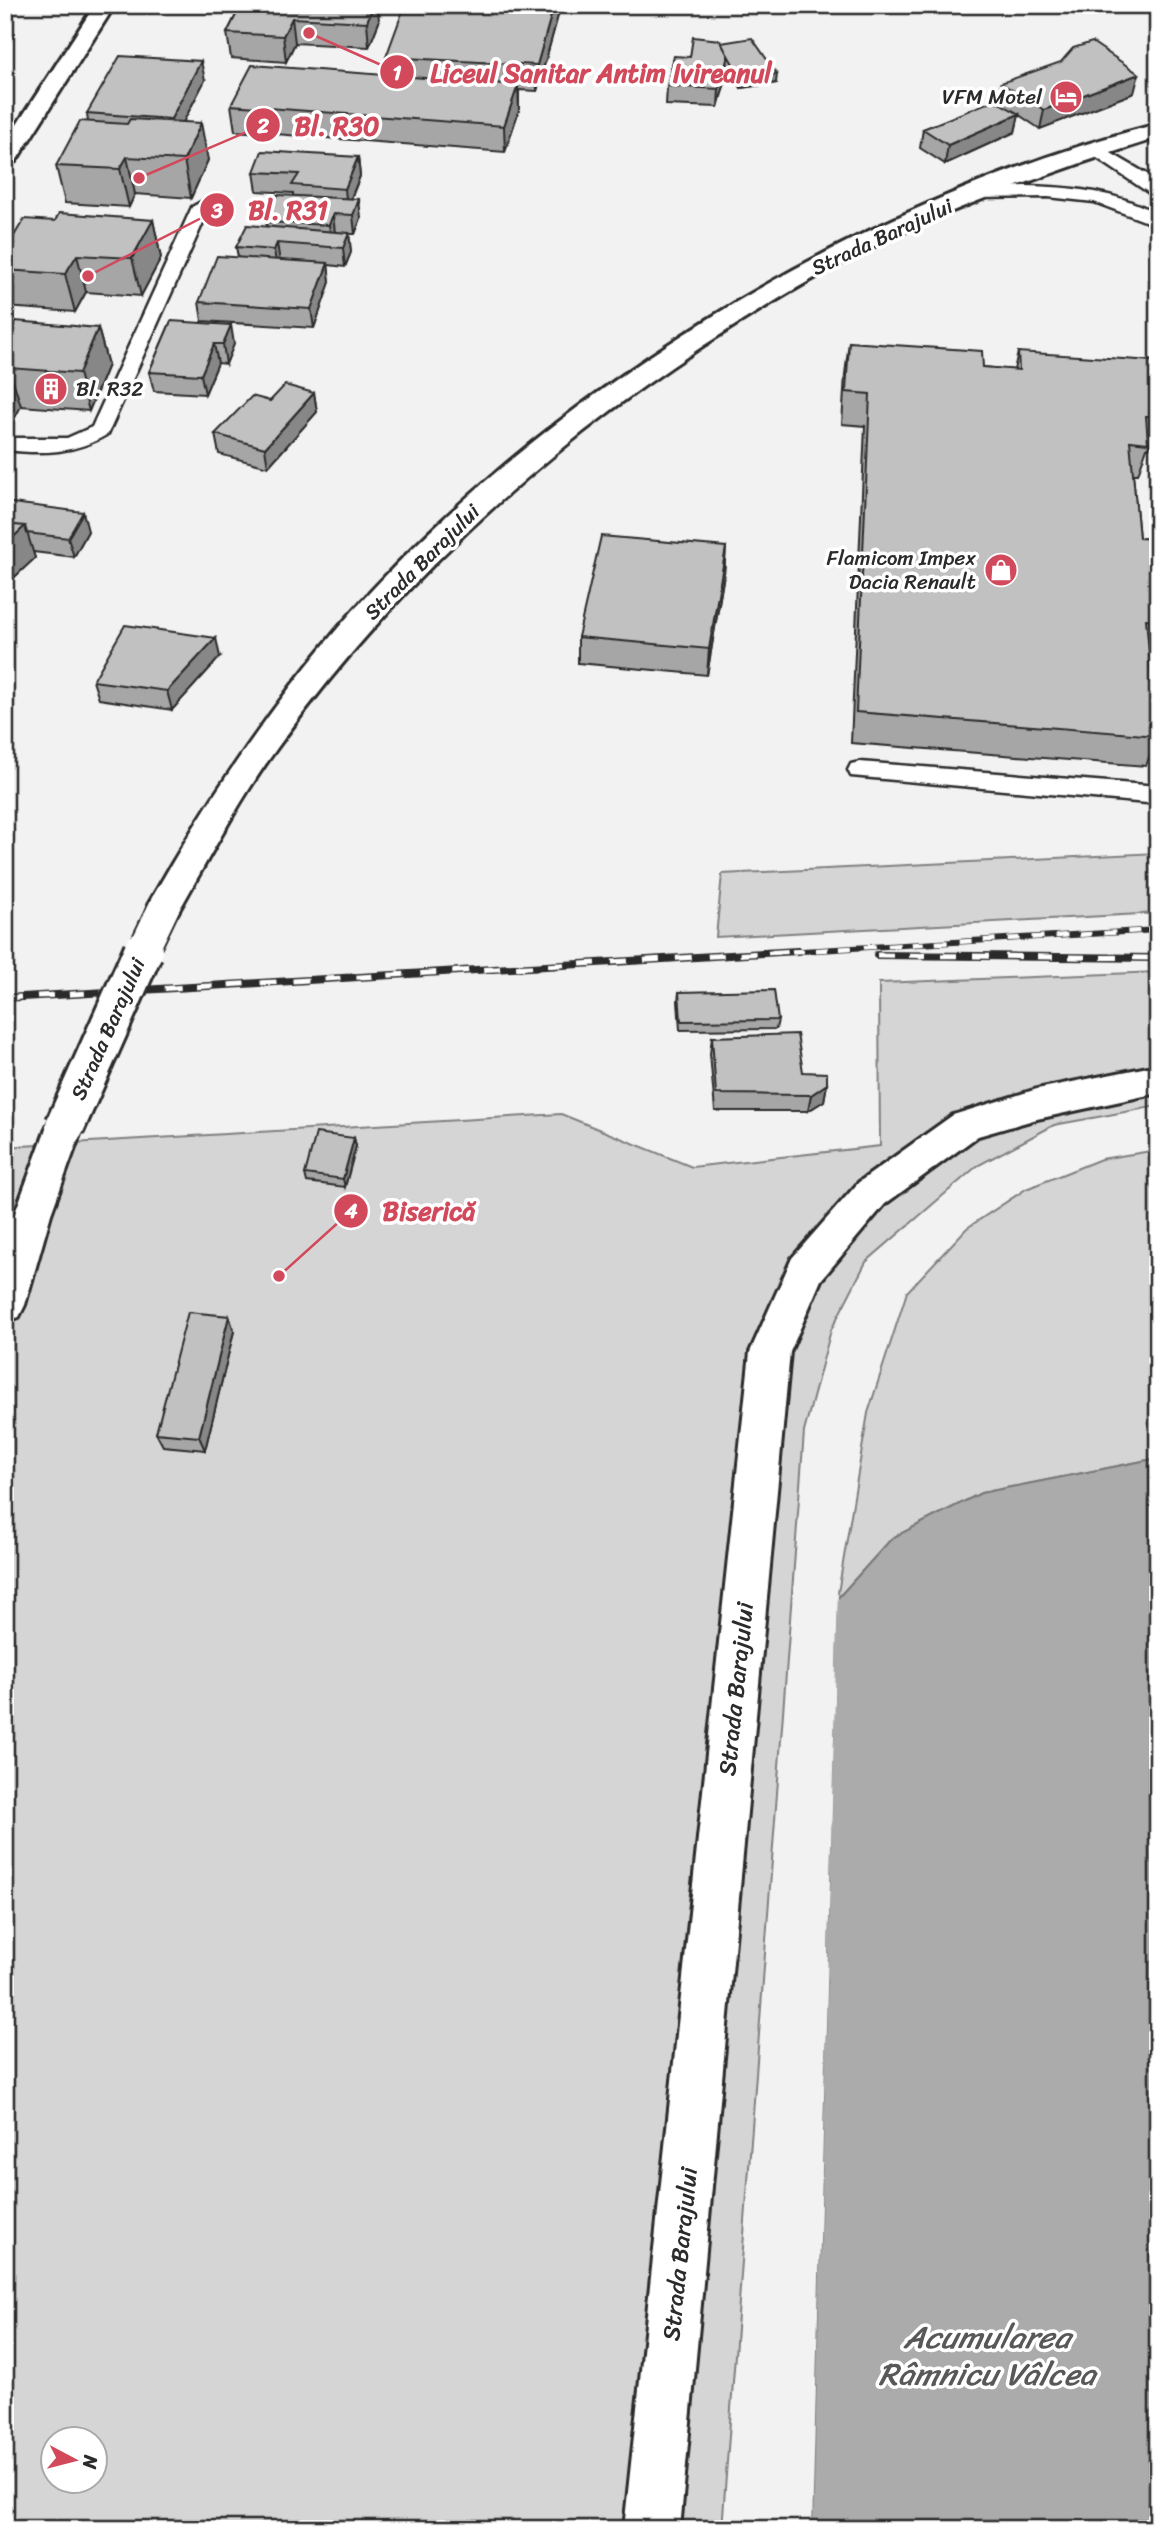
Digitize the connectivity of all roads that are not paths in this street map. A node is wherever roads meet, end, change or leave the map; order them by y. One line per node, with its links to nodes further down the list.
1 (105, 5): 4 (main road)
2 (1158, 131): 3 (main road, Strada Barajului)
3 (1097, 150): 5 (main road, Strada Barajului); 6 (lane)
4 (5, 161)
5 (979, 192): 8 (lane); 13 (main road, Strada Barajului, bridge)
6 (1158, 194)
7 (201, 206): 9 (lane)
8 (1158, 221)
9 (5, 444)
10 (860, 770): 11 (lane)
11 (1158, 795)
12 (1158, 1079): 14 (main road, Strada Barajului)
13 (5, 1306)
14 (652, 2529)

